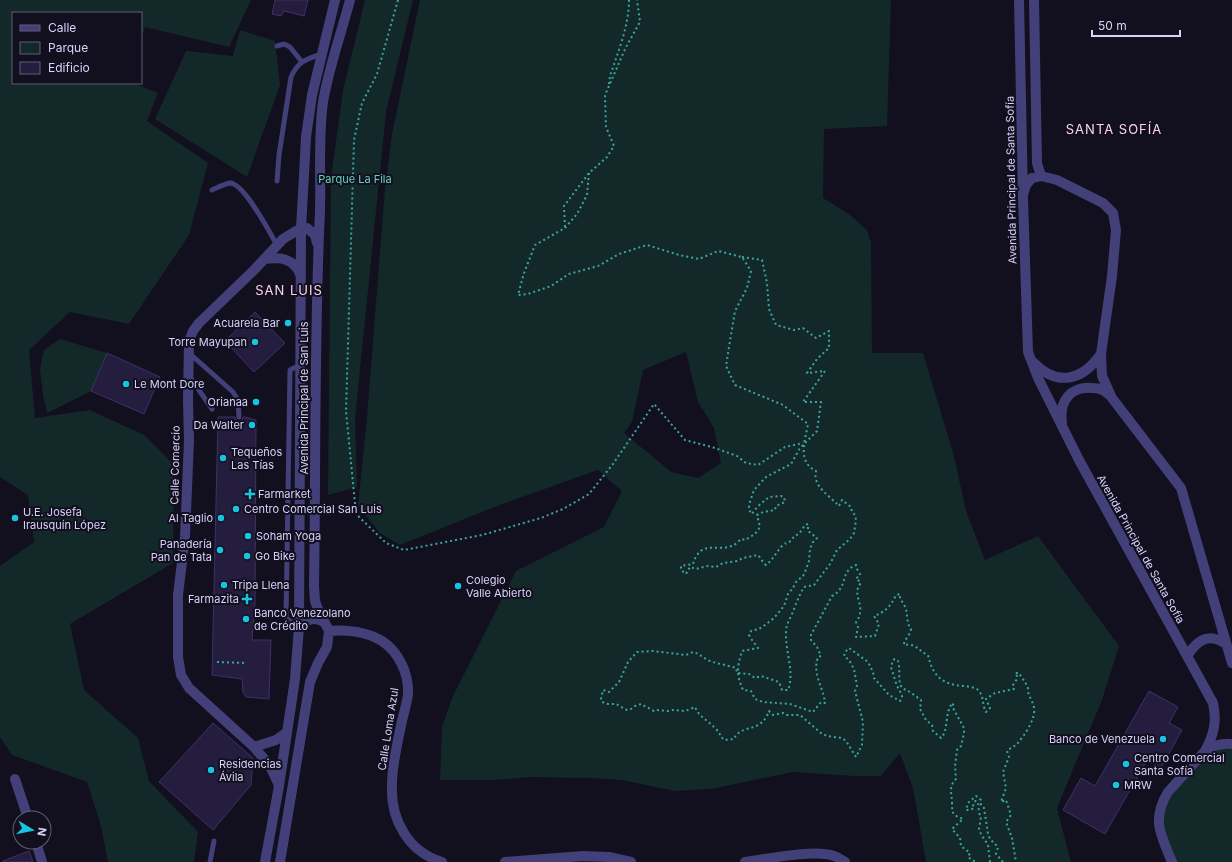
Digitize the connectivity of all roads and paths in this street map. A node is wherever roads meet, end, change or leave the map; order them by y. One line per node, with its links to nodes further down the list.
1 (335, 0): 9 (street, Avenida Principal de San Luis)
2 (350, 0): 15 (street, Avenida Principal de San Luis)
3 (398, 0): 34 (path)
4 (629, 0): 11 (path)
5 (637, 0): 11 (path)
6 (1019, 0): 18 (street, Avenida Principal de Santa Sofía)
7 (1034, 0): 13 (street)
8 (277, 46): 10 (lane)
9 (321, 54): 10 (lane); 14 (street, Avenida Principal de San Luis)
10 (302, 62): 16 (lane)
11 (609, 87): 12 (path)
12 (589, 173): 20 (path); 20 (path)
13 (1041, 176): 18 (street); 27 (street)
14 (304, 178): 15 (street); 19 (street, Avenida Principal de San Luis)
15 (321, 179): 22 (street, Avenida Principal de San Luis)
16 (277, 181)
17 (212, 190): 21 (lane)
18 (1023, 198): 28 (street, Avenida Principal de Santa Sofía)
19 (301, 228): 21 (street, Calle Comercio); 22 (street); 25 (street, Avenida Principal de San Luis)
20 (565, 228): 23 (path)
21 (277, 245): 24 (street, Calle Comercio)
22 (318, 247): 36 (street, Avenida Principal de San Luis)
23 (742, 257): 34 (path); 34 (path)
24 (264, 259): 25 (street); 26 (street, Calle Comercio)
25 (302, 278): 35 (street, Avenida Principal de San Luis)
26 (189, 352): 29 (street, Calle Comercio); 32 (lane)
27 (1101, 354): 28 (street); 30 (street)
28 (1031, 359): 33 (street, Avenida Principal de Santa Sofía)
29 (188, 374): 31 (lane); 45 (street, Calle Comercio)
30 (1112, 398): 33 (street); 37 (street)
31 (212, 409)
32 (239, 417)
33 (1062, 427): 38 (street, Avenida Principal de Santa Sofía)
34 (804, 443): 42 (path); 42 (path)
35 (299, 627): 36 (street, Calle Loma Azul); 43 (street, Avenida Principal de San Luis)
36 (327, 627): 55 (street); 56 (street, Calle Loma Azul)
37 (1226, 644): 38 (street); 41 (street)
38 (1187, 656): 46 (street, Avenida Principal de Santa Sofía)
39 (217, 662): 40 (path)
40 (246, 662)
41 (1232, 663)
42 (737, 673): 61 (path); 64 (path)
43 (287, 732): 45 (street); 48 (street, Avenida Principal de San Luis)
44 (1232, 744): 46 (street, Avenida Principal de Santa Sofía)
45 (254, 747): 48 (street, Calle Comercio)
46 (1205, 751): 65 (street, Avenida Principal de Santa Sofía)
47 (15, 779): 49 (street)
48 (279, 786): 54 (street, Avenida Principal de San Luis)
49 (25, 810)
50 (214, 841): 53 (lane)
51 (38, 850): 52 (street)
52 (42, 862)
53 (210, 862)
54 (265, 862)
55 (280, 862)
56 (442, 862)
57 (505, 862): 58 (street)
58 (631, 862)
59 (745, 862): 60 (street)
60 (845, 862)
61 (976, 862)
62 (990, 862): 63 (path)
63 (1003, 862)
64 (1016, 862)
65 (1172, 862)

